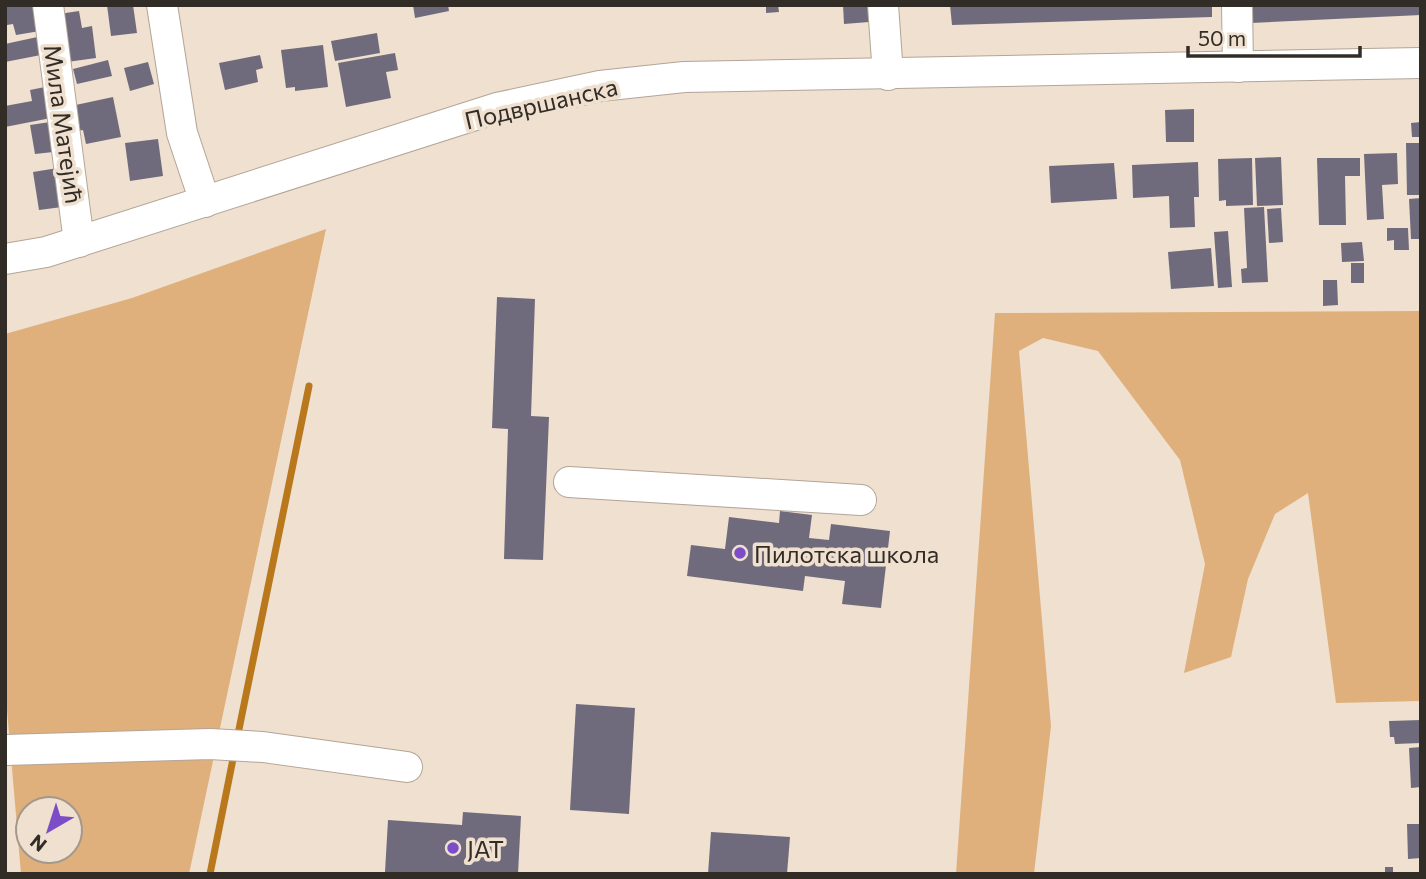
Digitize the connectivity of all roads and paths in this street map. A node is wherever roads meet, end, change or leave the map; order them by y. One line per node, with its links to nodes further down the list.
1 (48, 5): 9 (street, Мила Матејић)
2 (162, 5): 8 (street)
3 (883, 5): 7 (street)
4 (1237, 5): 6 (street)
5 (1421, 63): 6 (street, Подвршанска)
6 (1238, 67): 7 (street, Подвршанска)
7 (888, 75): 8 (street, Подвршанска)
8 (205, 202): 9 (street, Подвршанска)
9 (79, 242): 10 (street, Подвршанска)
10 (5, 259)
11 (569, 482): 12 (street)
12 (861, 500)
13 (5, 750): 14 (street)
14 (407, 767)

